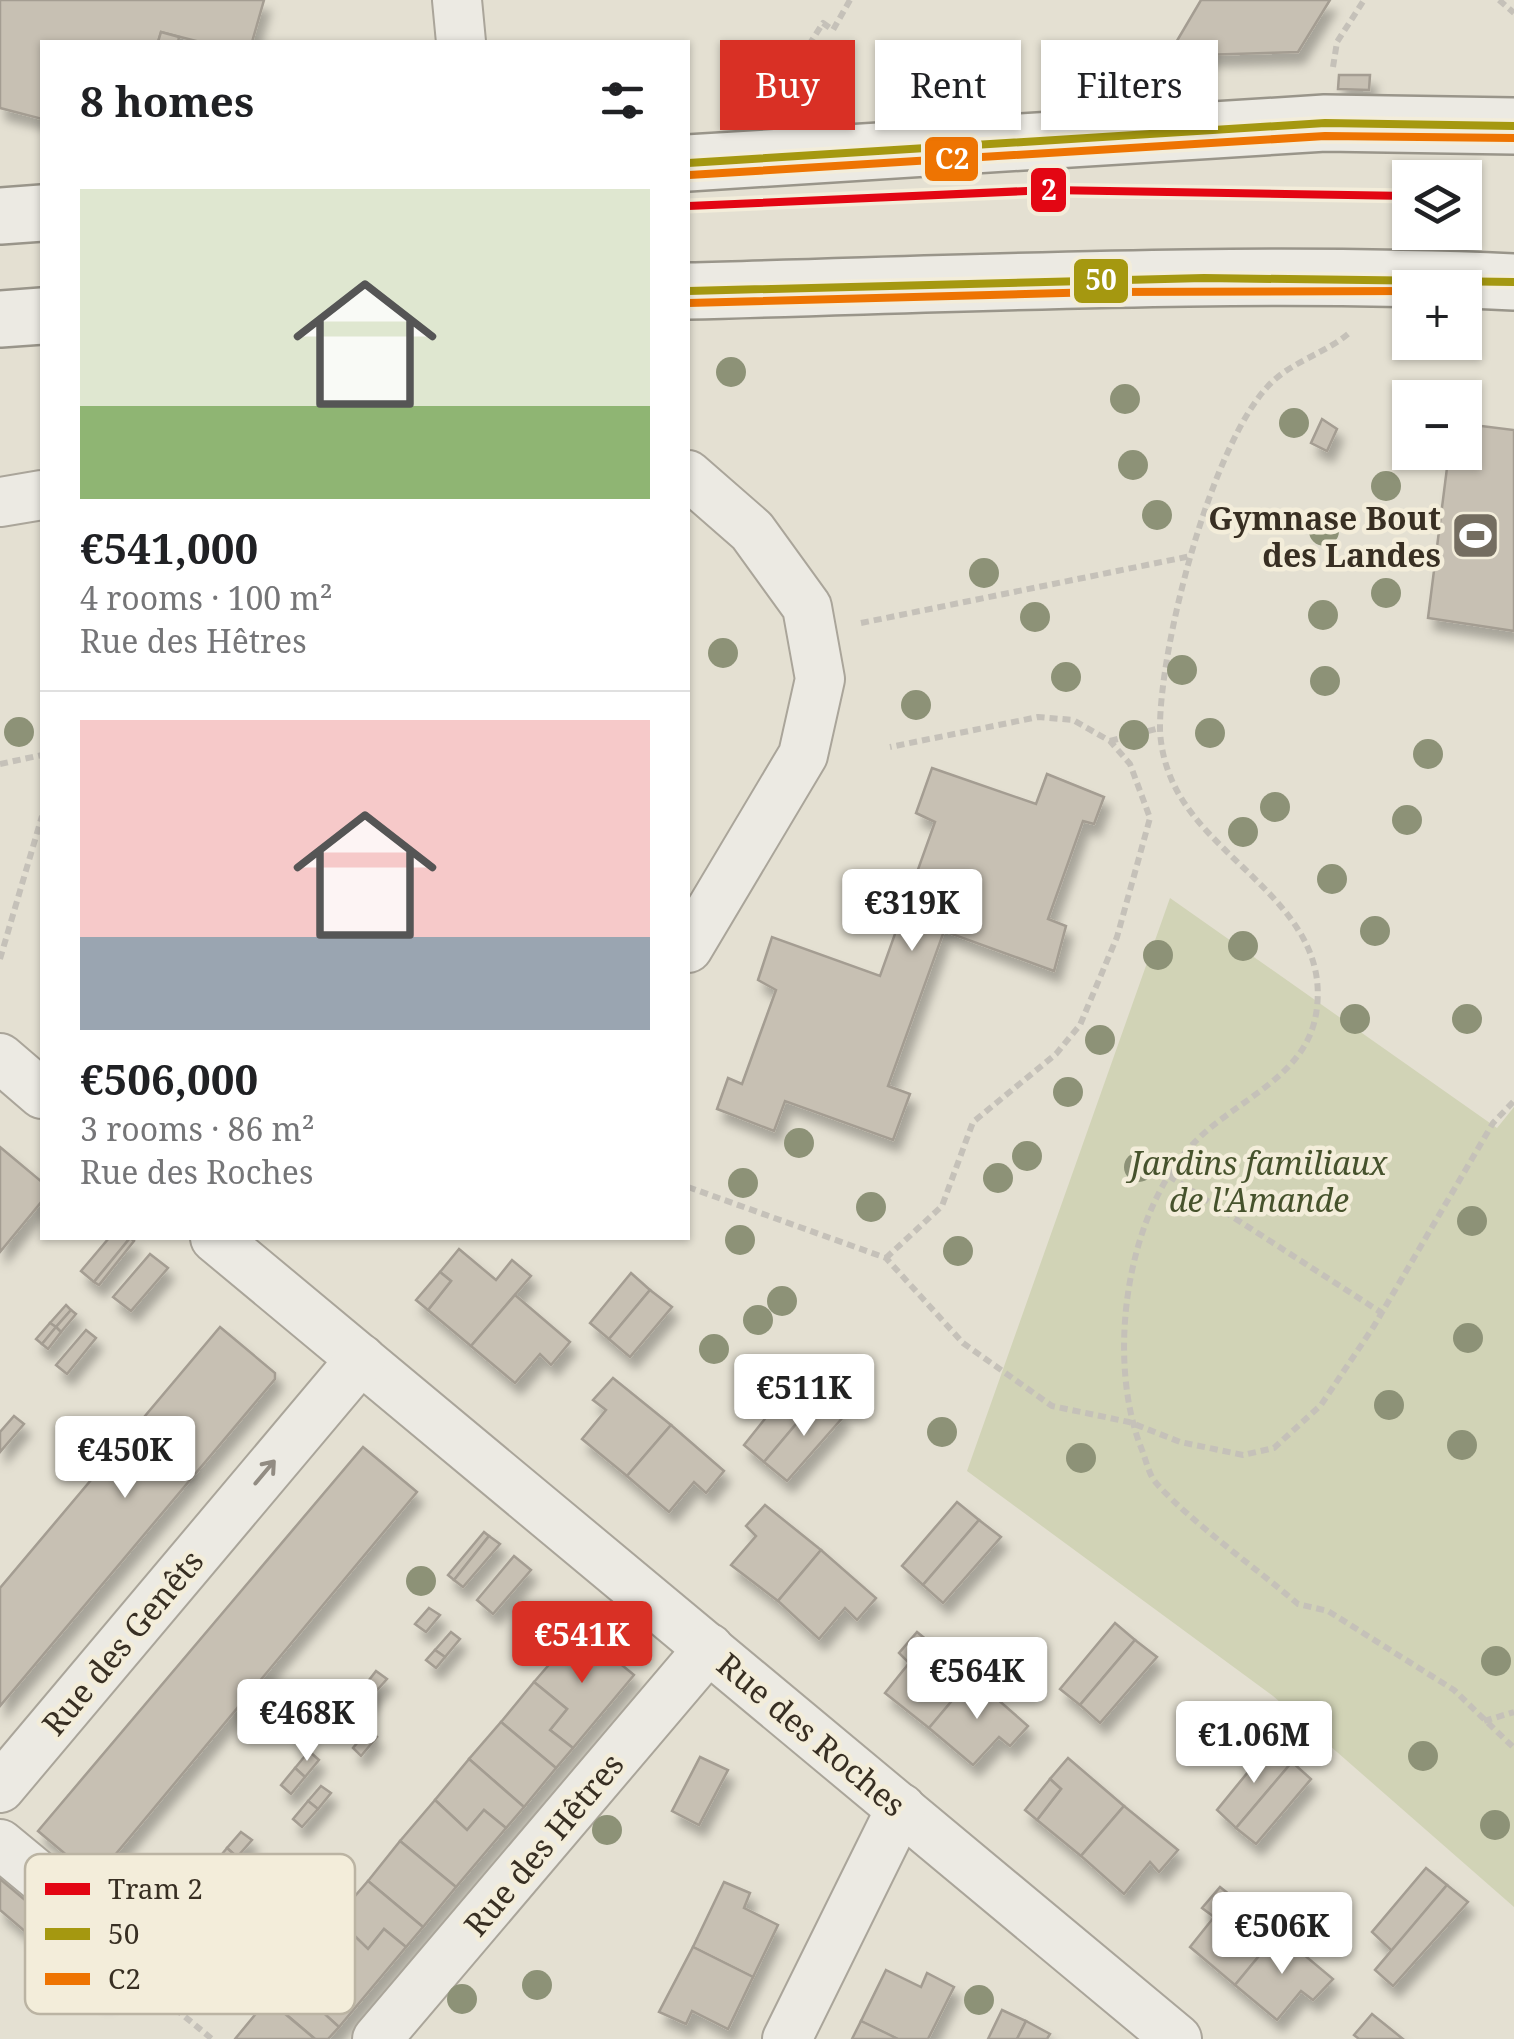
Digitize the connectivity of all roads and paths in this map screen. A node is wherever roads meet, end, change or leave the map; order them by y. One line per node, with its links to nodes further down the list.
1 (457, 0): 6 (street)
2 (850, 0): 9 (path)
3 (1364, 0): 7 (path)
4 (1499, 0): 5 (path)
5 (1514, 13)
6 (461, 40)
7 (1325, 123): 8 (main road); 9 (main road)
8 (1514, 126)
9 (778, 156): 10 (main road)
10 (690, 162)
11 (40, 213): 12 (main road)
12 (0, 216)
13 (1392, 277): 17 (main road)
14 (1482, 281): 15 (main road)
15 (1514, 282)
16 (1392, 283): 23 (path)
17 (690, 291)
18 (40, 316): 19 (main road)
19 (0, 319)
20 (690, 477): 24 (street)
21 (40, 495): 22 (street)
22 (0, 502)
23 (1191, 556): 24 (path); 25 (path)
24 (811, 633): 31 (street)
25 (1160, 728): 26 (path); 36 (path)
26 (1110, 741): 27 (path); 39 (path)
27 (890, 747)
28 (40, 756): 29 (path)
29 (0, 764)
30 (40, 823): 32 (path)
31 (690, 945)
32 (0, 959)
33 (0, 1058): 34 (street)
34 (40, 1092)
35 (1514, 1101): 40 (path)
36 (1170, 1176): 40 (path); 42 (path)
37 (690, 1189): 39 (path)
38 (217, 1240): 41 (street, Rue des Roches)
39 (886, 1258): 42 (path)
40 (1382, 1313): 42 (path)
41 (361, 1359): 43 (street, Rue des Roches); 47 (street, Rue des Genêts, one-way to 41)
42 (1130, 1422): 45 (path)
43 (709, 1648): 48 (street, Rue des Roches); 53 (street, Rue des Hêtres)
44 (1514, 1712): 45 (path)
45 (1484, 1721): 46 (path)
46 (1514, 1748)
47 (0, 1788)
48 (901, 1808): 54 (street); 55 (street, Rue des Roches)
49 (0, 1844): 50 (street)
50 (25, 1865)
51 (181, 2014): 52 (path)
52 (212, 2039)
53 (377, 2039)
54 (787, 2039)
55 (1177, 2039)

